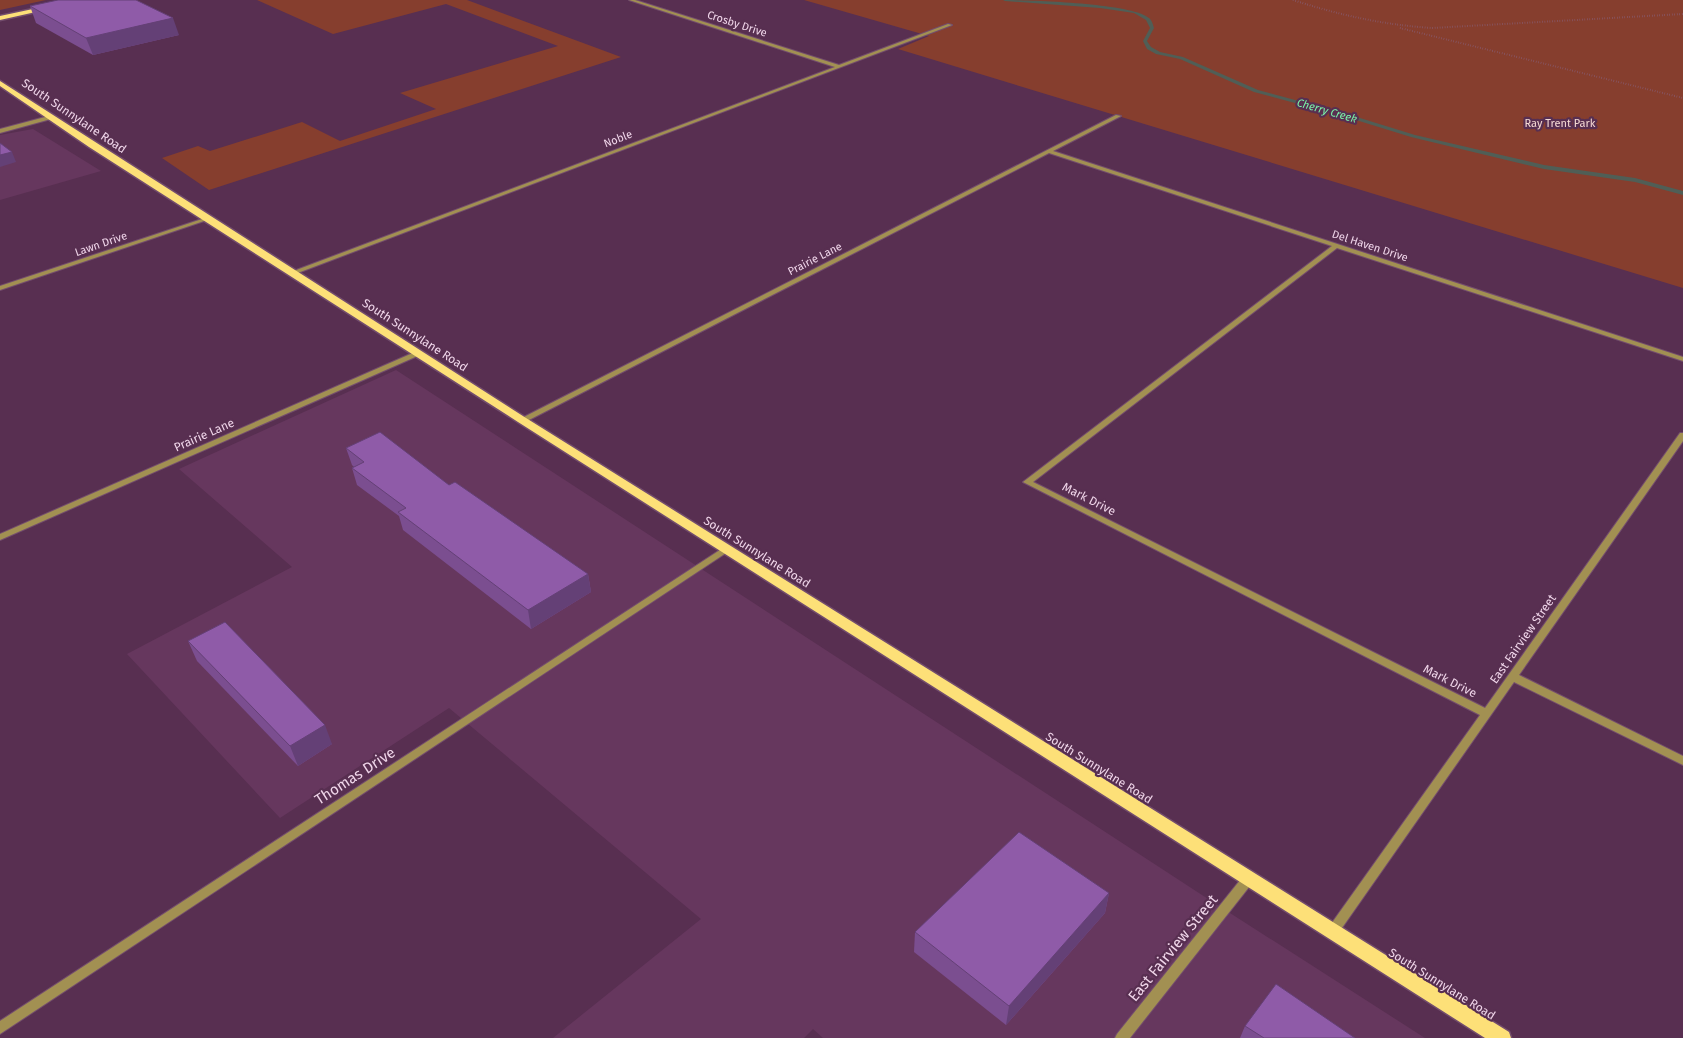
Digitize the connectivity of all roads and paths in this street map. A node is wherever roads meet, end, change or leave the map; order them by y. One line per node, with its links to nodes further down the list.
1 (631, 0): 8 (street, Crosby Drive)
2 (1293, 0): 7 (path)
3 (56, 6): 5 (main road)
4 (1683, 14): 7 (path)
5 (0, 18)
6 (950, 25): 8 (street, Noble)
7 (1396, 27): 10 (path)
8 (837, 66): 17 (street, Noble)
9 (0, 83): 12 (main road, South Sunnylane Road)
10 (1683, 98)
11 (1118, 116): 14 (street, Prairie Lane)
12 (49, 118): 13 (street); 15 (main road, South Sunnylane Road)
13 (0, 130)
14 (1050, 152): 16 (street, Del Haven Drive); 21 (street, Prairie Lane)
15 (208, 219): 17 (main road, South Sunnylane Road); 18 (street, Lawn Drive)
16 (1336, 246): 20 (street, Del Haven Drive); 26 (street, Mark Drive)
17 (293, 272): 19 (main road, South Sunnylane Road)
18 (0, 288)
19 (418, 354): 21 (main road, South Sunnylane Road); 23 (street, Prairie Lane)
20 (1683, 360)
21 (522, 420): 24 (main road, South Sunnylane Road)
22 (1683, 435): 25 (street, East Fairview Street)
23 (0, 537)
24 (726, 549): 28 (main road, South Sunnylane Road); 30 (street, Thomas Drive)
25 (1513, 677): 26 (street, East Fairview Street); 27 (street)
26 (1487, 714): 29 (street, East Fairview Street)
27 (1683, 761)
28 (1250, 878): 29 (main road, South Sunnylane Road); 31 (street, East Fairview Street)
29 (1333, 931): 32 (main road, South Sunnylane Road)
30 (0, 1028)
31 (1122, 1038)
32 (1502, 1038)

